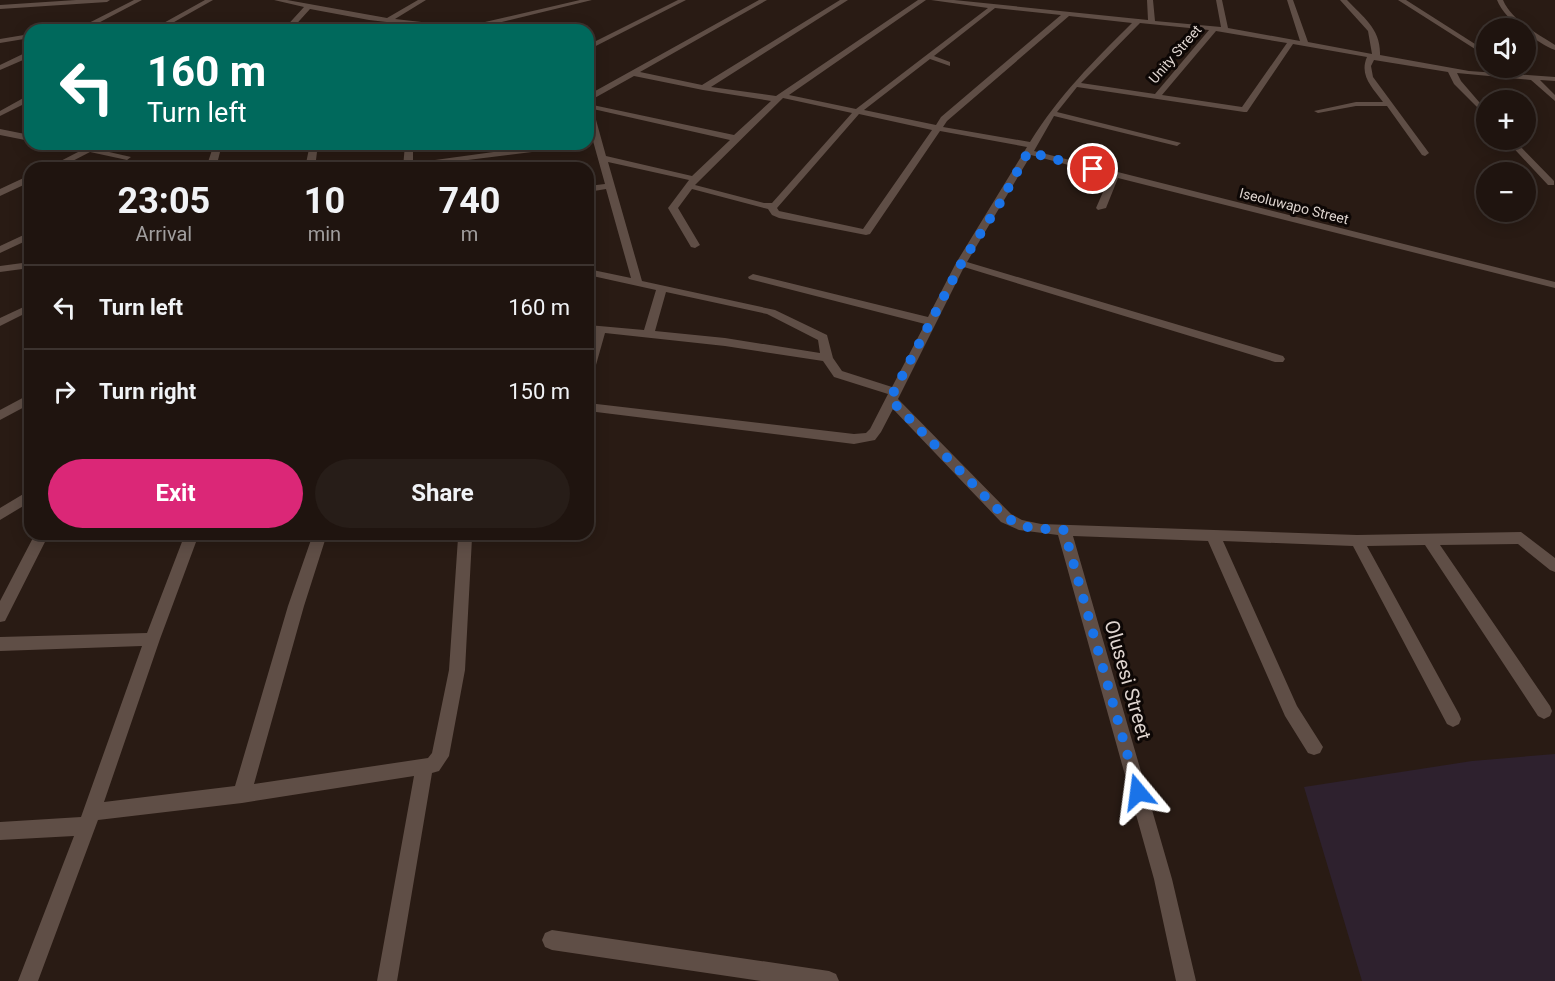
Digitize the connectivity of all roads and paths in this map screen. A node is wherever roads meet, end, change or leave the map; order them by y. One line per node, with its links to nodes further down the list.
1 (107, 0): 19 (street)
2 (140, 0): 30 (street)
3 (210, 0): 31 (street)
4 (277, 0): 22 (street)
5 (423, 0): 27 (street)
6 (540, 0): 25 (street)
7 (589, 0): 25 (street)
8 (683, 0): 41 (street)
9 (764, 0): 50 (street)
10 (845, 0): 54 (street)
11 (923, 0): 57 (street)
12 (934, 0): 20 (street)
13 (1150, 0): 29 (street)
14 (1219, 0): 36 (street)
15 (1290, 0): 40 (street)
16 (1342, 0): 46 (street)
17 (1401, 0): 42 (street)
18 (1500, 0): 43 (street)
19 (85, 1): 24 (street)
20 (947, 1): 23 (street)
21 (1010, 4): 23 (street); 26 (street)
22 (308, 6): 27 (street); 32 (street)
23 (994, 6): 44 (street)
24 (0, 7)
25 (543, 11): 34 (street)
26 (1067, 14): 28 (street); 67 (street)
27 (388, 21): 33 (street)
28 (1138, 21): 29 (street); 53 (street)
29 (1152, 22): 35 (street)
30 (91, 24)
31 (166, 24)
32 (292, 24)
33 (410, 24)
34 (485, 24)
35 (1214, 29): 36 (street); 56 (street, Unity Street)
36 (1225, 30): 39 (street)
37 (24, 37): 38 (street)
38 (0, 40)
39 (1292, 41): 40 (street); 56 (street)
40 (1305, 44): 46 (street)
41 (594, 45)
42 (1476, 48)
43 (1555, 48)
44 (928, 56): 47 (street); 64 (street)
45 (24, 57): 48 (street)
46 (1374, 58): 49 (street); 61 (street)
47 (947, 64)
48 (0, 68)
49 (1452, 71): 51 (street); 60 (street)
50 (628, 74): 54 (street, Iseoluwapo Street); 55 (street)
51 (1529, 79): 52 (street); 58 (street)
52 (1555, 79)
53 (1075, 84): 56 (street); 65 (street)
54 (703, 88): 57 (street, Iseoluwapo Street)
55 (594, 94)
56 (1157, 96)
57 (780, 97): 64 (street, Iseoluwapo Street); 70 (street)
58 (1555, 99)
59 (24, 101): 66 (street)
60 (1476, 103)
61 (1388, 104): 63 (street); 77 (street)
62 (594, 108): 70 (street)
63 (1318, 111)
64 (857, 112): 67 (street, Iseoluwapo Street); 89 (street)
65 (1052, 112): 71 (street); 73 (street)
66 (0, 114)
67 (937, 128): 73 (street, Iseoluwapo Street); 89 (street)
68 (0, 132): 69 (street)
69 (24, 137)
70 (735, 138): 84 (street)
71 (1178, 143)
72 (594, 144): 79 (street)
73 (1030, 148): 82 (street, Iseoluwapo Street); 94 (street)
74 (88, 150): 78 (street); 80 (street)
75 (529, 150): 81 (street)
76 (1520, 150): 85 (street)
77 (1425, 153)
78 (127, 157)
79 (603, 159): 84 (street); 86 (street)
80 (63, 162)
81 (444, 162)
82 (1115, 175): 90 (street); 100 (street, Iseoluwapo Street)
83 (24, 181): 88 (street)
84 (692, 183): 89 (street); 92 (street)
85 (1551, 183)
86 (610, 186): 87 (street); 99 (street)
87 (594, 188)
88 (0, 193)
89 (771, 207)
90 (1101, 208)
91 (24, 237): 93 (street)
92 (695, 245)
93 (0, 250)
94 (961, 264): 103 (street); 108 (street)
95 (24, 266): 96 (street)
96 (0, 269)
97 (594, 273): 99 (street)
98 (753, 277): 103 (street)
99 (637, 281): 101 (street)
100 (1555, 285)
101 (662, 288): 106 (street); 107 (street)
102 (24, 310): 104 (street)
103 (932, 322): 109 (street)
104 (0, 323)
105 (594, 329): 106 (street)
106 (649, 334): 107 (street)
107 (827, 358): 109 (street)
108 (1279, 358)
109 (892, 396): 111 (street); 115 (street)
110 (24, 402): 112 (street)
111 (594, 408)
112 (0, 416)
113 (24, 499): 114 (street)
114 (0, 515)
115 (1064, 530): 116 (street); 138 (street, Olusesi Street)
116 (1213, 535): 122 (street); 129 (street)
117 (39, 540): 124 (street)
118 (190, 540): 125 (street)
119 (318, 540): 131 (street)
120 (465, 540): 130 (street)
121 (1429, 540): 122 (street); 123 (street); 127 (street)
122 (1357, 541): 128 (street)
123 (1555, 566)
124 (0, 616)
125 (152, 639): 126 (street); 132 (street)
126 (0, 644)
127 (1544, 711)
128 (1453, 719)
129 (1314, 747)
130 (424, 767): 131 (street); 136 (street)
131 (242, 794): 132 (street)
132 (90, 819): 133 (street); 135 (street)
133 (0, 831)
134 (552, 940): 137 (street)
135 (28, 981)
136 (387, 981)
137 (829, 981)
138 (1186, 981)

